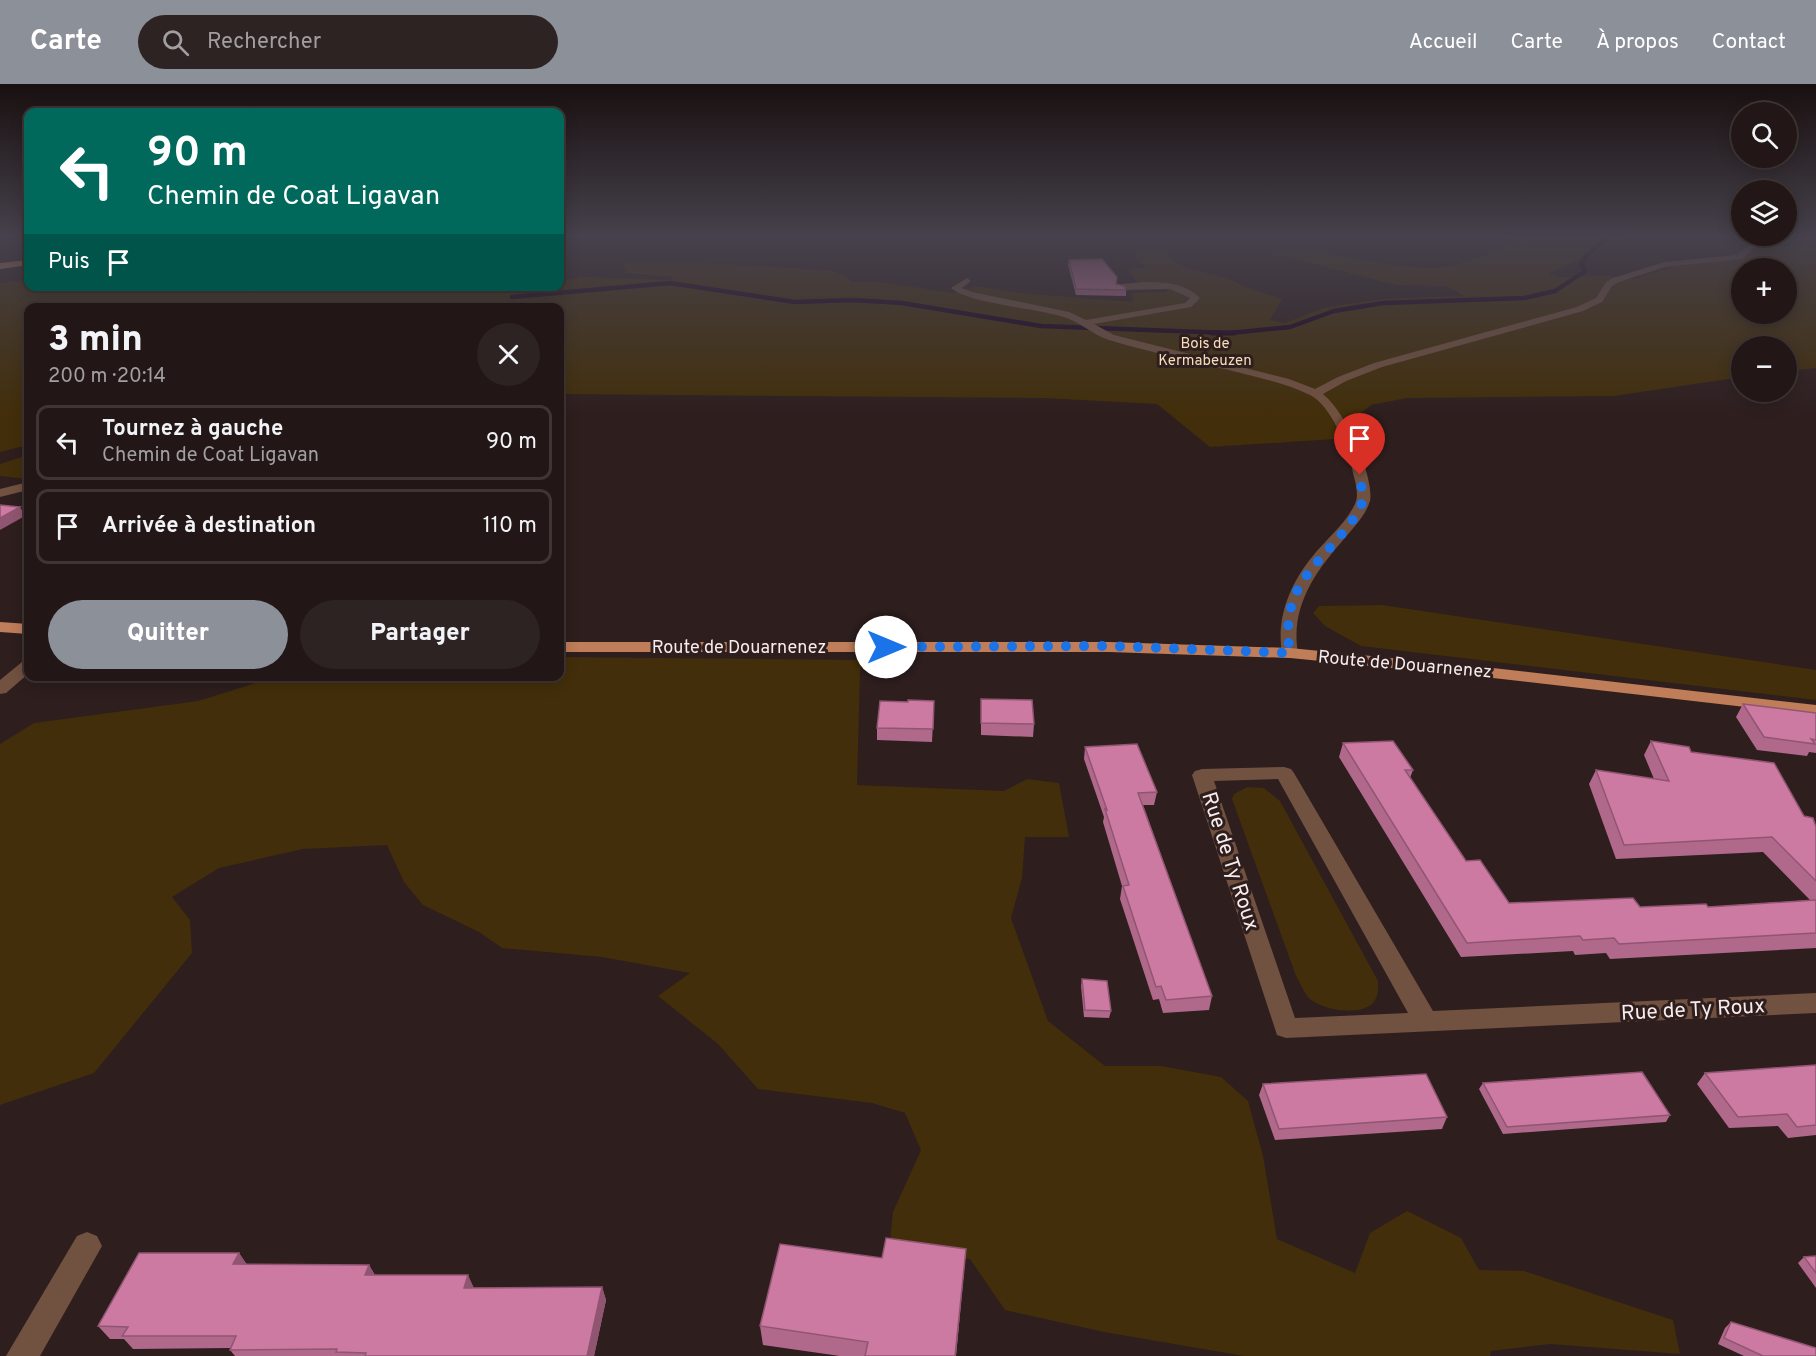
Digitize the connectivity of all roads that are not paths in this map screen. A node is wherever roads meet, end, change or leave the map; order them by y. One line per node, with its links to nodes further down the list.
1 (981, 296): 4 (street)
2 (1193, 296): 4 (street)
3 (1601, 296): 5 (street)
4 (1092, 328): 5 (street)
5 (1316, 393): 11 (street)
6 (24, 487): 7 (street)
7 (0, 493)
8 (0, 627): 9 (main road)
9 (24, 629)
10 (564, 647): 11 (main road, Route de Douarnenez)
11 (1290, 653): 14 (main road, Route de Douarnenez)
12 (24, 669): 13 (street)
13 (0, 689)
14 (1816, 710)
15 (1816, 1004): 16 (street, Rue de Ty Roux)
16 (1426, 1022): 16 (street, Rue de Ty Roux)
17 (87, 1246): 18 (street)
18 (22, 1356)

